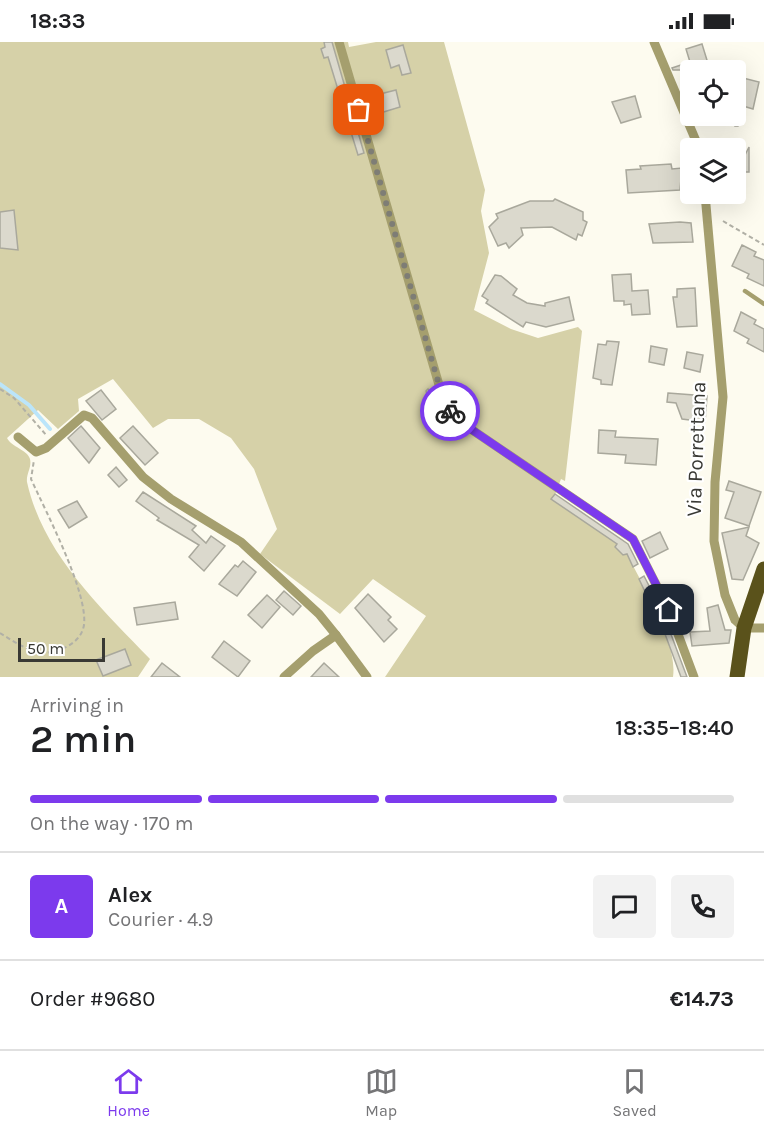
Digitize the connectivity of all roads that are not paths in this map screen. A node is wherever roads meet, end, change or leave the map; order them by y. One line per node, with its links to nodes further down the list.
1 (339, 42): 14 (street)
2 (654, 42): 3 (street)
3 (695, 138)
4 (706, 204): 9 (street, Via Porrettana)
5 (745, 291): 6 (lane)
6 (764, 304)
7 (18, 437): 11 (street)
8 (764, 569): 9 (main road)
9 (744, 628): 10 (street); 15 (main road)
10 (764, 628)
11 (336, 635): 12 (street); 13 (street)
12 (284, 677)
13 (367, 677)
14 (694, 677)
15 (737, 677)

